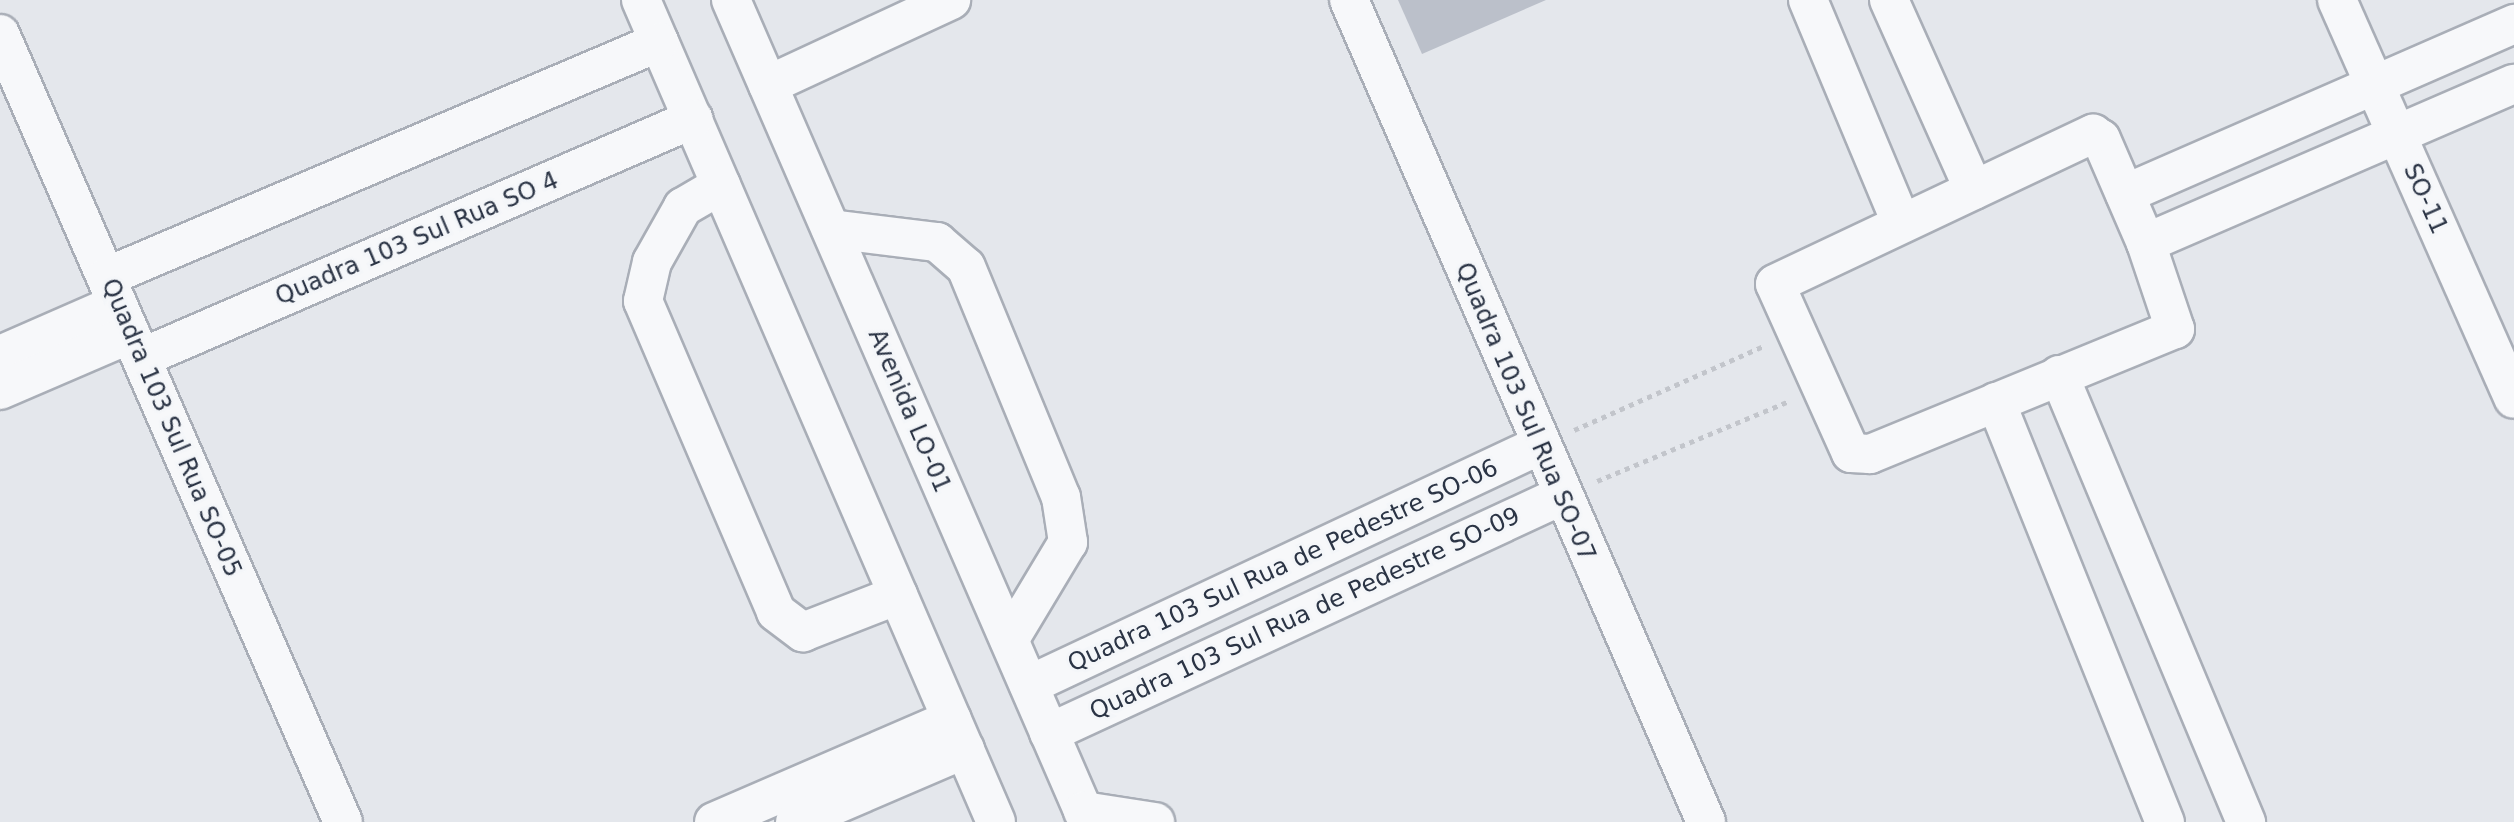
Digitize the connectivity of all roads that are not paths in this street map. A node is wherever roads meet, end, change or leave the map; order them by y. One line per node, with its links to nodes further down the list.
1 (641, 0): 10 (street)
2 (951, 0): 12 (street)
3 (1349, 0): 28 (street, Quadra 103 Sul Rua SO-07)
4 (1808, 0): 19 (street)
5 (1889, 0): 17 (street)
6 (2337, 0): 13 (street, SO-11)
7 (734, 1): 12 (street, Avenida LO-01)
8 (2514, 24): 13 (street)
9 (0, 34): 22 (street, Quadra 103 Sul Rua SO-05)
10 (659, 42): 14 (street); 22 (street, Quadra 103 Sul Rua SO 4)
11 (2514, 84): 15 (street)
12 (768, 85): 20 (street, Avenida LO-01)
13 (2374, 85): 15 (street, SO-11); 18 (street)
14 (692, 120): 16 (street); 22 (street, Quadra 103 Sul Rua SO 4)
15 (2397, 136): 21 (street); 26 (street, SO-11)
16 (721, 185): 30 (street); 30 (street)
17 (1974, 190): 18 (street); 19 (street)
18 (2125, 194): 21 (street)
19 (1901, 222): 27 (street)
20 (831, 229): 31 (street, Avenida LO-01); 31 (street)
21 (2146, 243): 24 (street)
22 (123, 318): 23 (street, Quadra 103 Sul Rua SO 4); 25 (street, Quadra 103 Sul Rua SO 4); 36 (street, Quadra 103 Sul Rua SO-05)
23 (0, 355)
24 (2059, 375): 27 (street); 43 (street)
25 (0, 390)
26 (2514, 398)
27 (1996, 402): 42 (street)
28 (1538, 446): 29 (street, Quadra 103 Sul Rua SO-07); 32 (street, Quadra 103 Sul Rua de Pedestre SO-06)
29 (1561, 496): 33 (street, Quadra 103 Sul Rua de Pedestre SO-09); 41 (street, Quadra 103 Sul Rua SO-07)
30 (898, 595): 34 (street)
31 (1009, 640): 32 (street, Avenida LO-01)
32 (1028, 685): 33 (street, Avenida LO-01)
33 (1049, 733): 35 (street, Avenida LO-01)
34 (958, 734): 37 (street); 38 (street); 39 (street)
35 (1086, 817): 40 (street)
36 (343, 822)
37 (714, 822)
38 (795, 822)
39 (996, 822)
40 (1155, 822)
41 (1706, 822)
42 (2165, 822)
43 (2246, 822)

